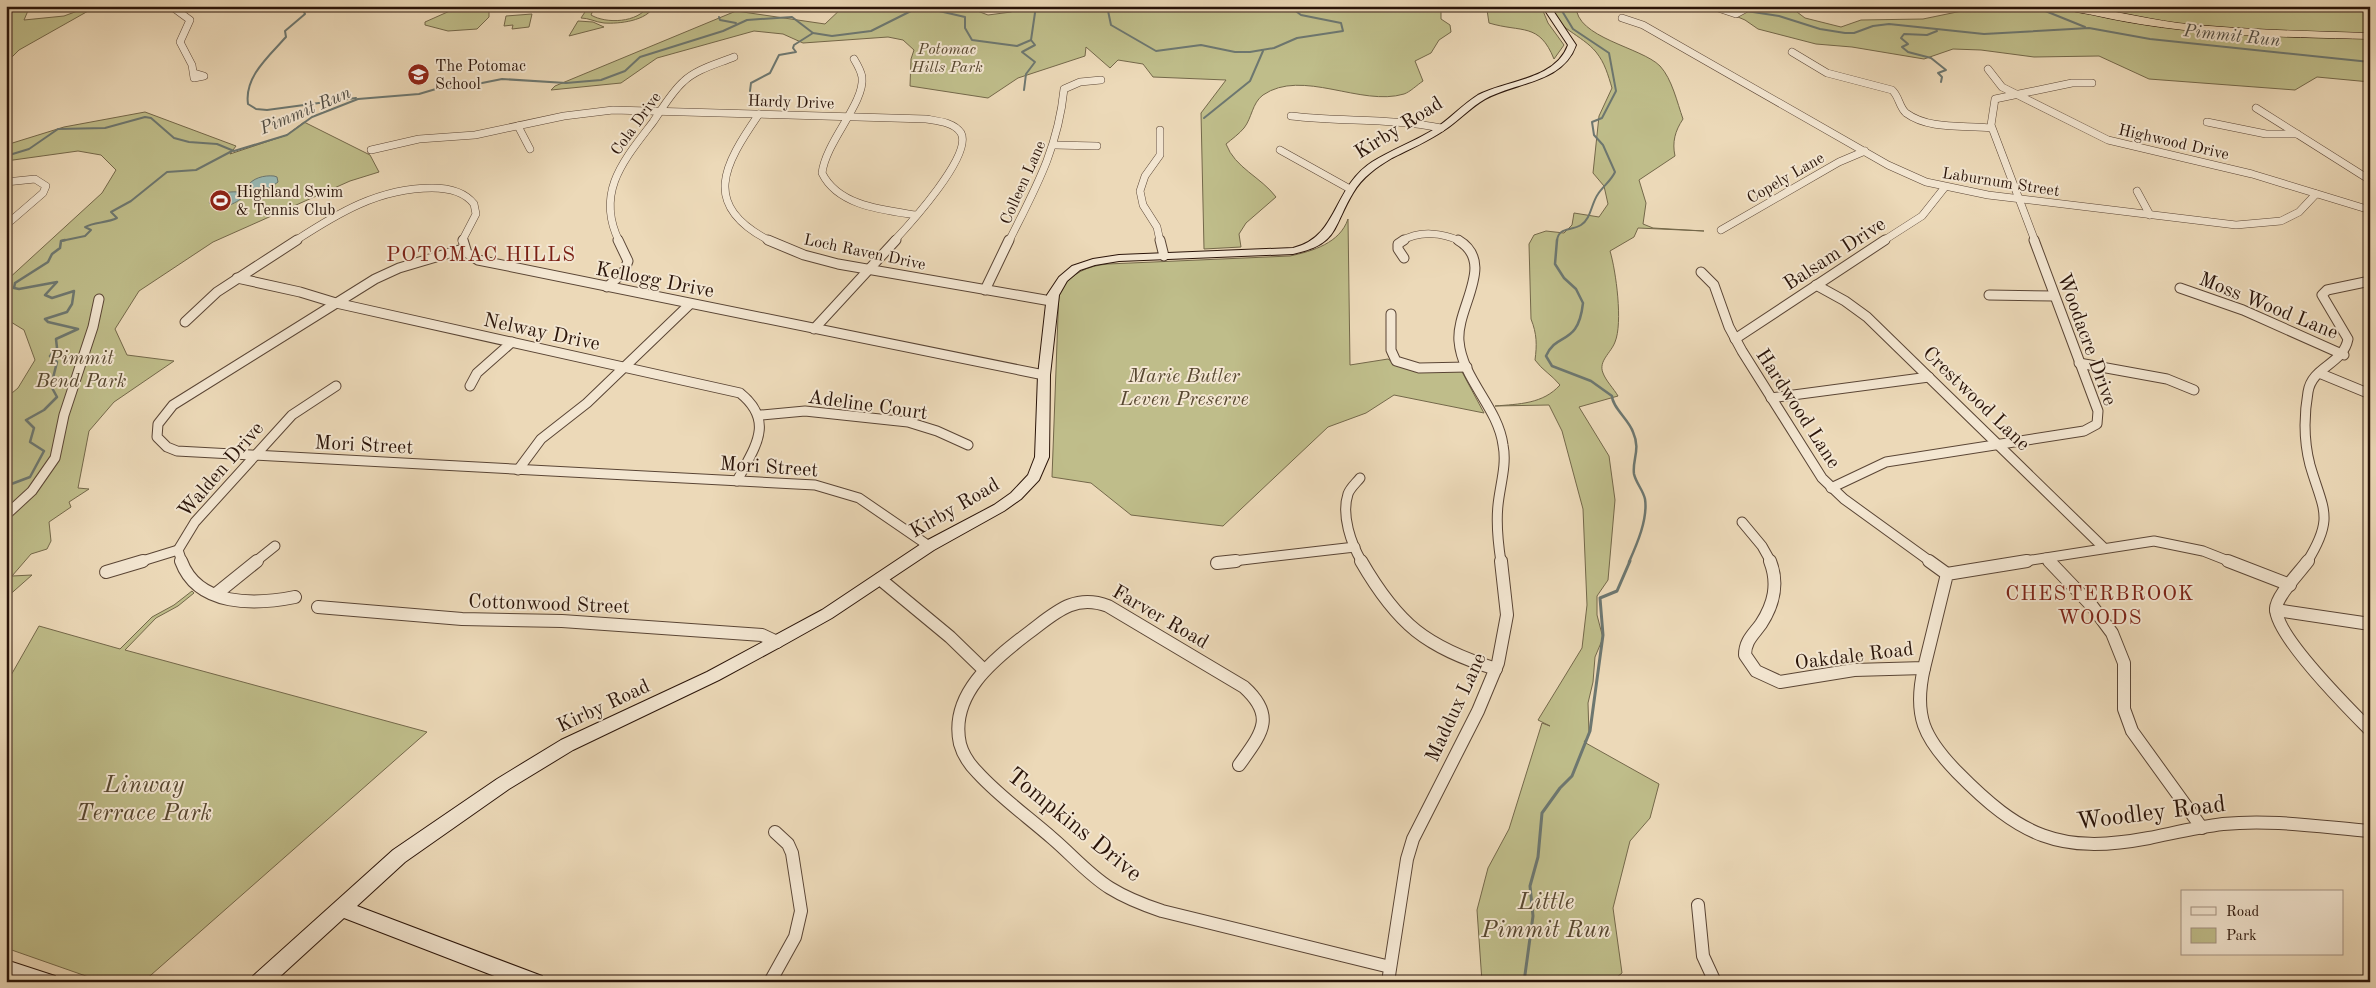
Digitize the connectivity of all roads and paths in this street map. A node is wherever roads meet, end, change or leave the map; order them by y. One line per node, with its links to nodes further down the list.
1 (172, 6): 14 (street)
2 (1546, 6): 25 (main road, Kirby Road)
3 (1712, 6): 6 (street)
4 (2066, 6): 9 (highway)
5 (2099, 6): 8 (highway)
6 (1742, 11)
7 (1622, 18): 34 (street, Laburnum Street)
8 (2370, 28)
9 (2370, 36)
10 (1792, 52): 26 (street)
11 (734, 57): 19 (street, Cola Drive)
12 (854, 59): 22 (street)
13 (1988, 69): 17 (street, Highwood Drive)
14 (194, 73)
15 (1101, 80): 29 (street, Colleen Lane)
16 (2092, 83): 17 (street, Woodacre Drive)
17 (2016, 93): 26 (street, Woodacre Drive); 40 (street, Highwood Drive)
18 (2256, 108): 28 (street)
19 (661, 110): 20 (street, Hardy Drive); 24 (street, Hardy Drive); 55 (street, Cola Drive)
20 (759, 114): 22 (street, Hardy Drive); 50 (street, Loch Raven Drive)
21 (1291, 116): 25 (street)
22 (846, 117): 43 (street); 43 (street, Hardy Drive)
23 (2207, 122): 28 (street)
24 (518, 126): 31 (street); 32 (street, Hardy Drive)
25 (1441, 128): 38 (main road, Kirby Road)
26 (1991, 128): 41 (street, Woodacre Drive)
27 (1160, 130): 48 (street)
28 (2298, 134): 35 (street)
29 (1055, 145): 30 (street); 57 (street, Colleen Lane)
30 (1097, 146)
31 (530, 149)
32 (371, 150)
33 (1280, 150): 38 (street)
34 (1865, 151): 37 (street, Laburnum Street); 46 (street, Copely Lane)
35 (2370, 180)
36 (6, 182): 45 (street)
37 (1945, 187): 41 (street, Laburnum Street); 54 (street, Balsam Drive)
38 (1350, 189): 48 (main road, Kirby Road)
39 (2137, 191): 44 (street)
40 (2316, 194): 42 (street, Highwood Drive); 44 (street, Laburnum Street)
41 (2017, 199): 44 (street, Laburnum Street); 59 (street, Woodacre Drive)
42 (2370, 210)
43 (916, 215): 50 (street, Hardy Drive)
44 (2150, 216)
45 (6, 225)
46 (1720, 230)
47 (463, 248): 52 (street); 55 (street, Kellogg Drive); 62 (street, Mori Street)
48 (1164, 256): 61 (main road, Kirby Road)
49 (1404, 258): 72 (street, Maddux Lane)
50 (869, 268): 57 (street, Loch Raven Drive); 66 (street, Hardy Drive)
51 (1701, 272): 67 (street, Hardwood Lane)
52 (237, 278): 62 (street, Nelway Drive); 65 (street)
53 (2370, 281): 69 (street)
54 (1816, 285): 67 (street, Balsam Drive); 75 (street, Crestwood Lane)
55 (607, 287): 63 (street, Kellogg Drive)
56 (2180, 288): 69 (street, Moss Wood Lane)
57 (985, 290): 61 (street, Loch Raven Drive)
58 (1988, 295): 59 (street)
59 (2054, 296): 70 (street, Woodacre Drive)
60 (99, 299): 89 (street)
61 (1052, 301): 74 (main road, Kirby Road)
62 (336, 303): 68 (street, Nelway Drive); 84 (street, Mori Street)
63 (690, 304): 66 (street, Kellogg Drive); 71 (street)
64 (1392, 314): 72 (street)
65 (185, 322)
66 (814, 329): 74 (street, Kellogg Drive)
67 (1735, 338): 80 (street, Hardwood Lane)
68 (512, 342): 71 (street, Nelway Drive); 77 (street)
69 (2344, 355): 73 (street)
70 (2079, 363): 78 (street); 82 (street, Woodacre Drive)
71 (625, 367): 81 (street, Nelway Drive); 85 (street)
72 (1467, 367): 108 (street, Maddux Lane)
73 (2319, 372): 79 (street); 101 (street)
74 (1044, 375): 92 (main road, Kirby Road)
75 (1929, 377): 80 (street); 82 (street, Crestwood Lane)
76 (336, 386): 84 (street, Walden Drive)
77 (470, 386)
78 (2194, 390)
79 (2370, 394)
80 (1771, 398): 88 (street, Hardwood Lane)
81 (761, 415): 83 (street, Adeline Court); 87 (street)
82 (1998, 444): 88 (street, Woodacre Drive); 94 (street, Crestwood Lane)
83 (968, 445)
84 (256, 456): 85 (street, Mori Street); 95 (street, Walden Drive)
85 (518, 470): 87 (street, Mori Street)
86 (1360, 478): 93 (street)
87 (737, 481): 92 (street, Mori Street)
88 (1831, 488): 99 (street, Hardwood Lane)
89 (6, 515)
90 (1742, 522): 109 (street, Oakdale Road)
91 (274, 546): 102 (street)
92 (929, 546): 100 (main road, Kirby Road)
93 (1355, 547): 97 (street); 108 (street)
94 (2104, 548): 96 (street); 101 (street)
95 (178, 550): 98 (street); 102 (street)
96 (2046, 558): 99 (street); 113 (street)
97 (1217, 563)
98 (106, 572)
99 (1947, 574): 109 (street, Oakdale Road)
100 (880, 579): 107 (main road, Kirby Road); 110 (street)
101 (2290, 585): 105 (street)
102 (216, 594): 103 (street)
103 (295, 597)
104 (318, 607): 107 (street, Cottonwood Street)
105 (2276, 610): 106 (street); 111 (street)
106 (2370, 624)
107 (777, 642): 117 (main road, Kirby Road)
108 (1496, 668): 118 (street, Maddux Lane)
109 (1924, 668): 113 (street, Woodley Road)
110 (983, 669): 112 (street, Farver Road); 118 (street, Tompkins Drive)
111 (2370, 730)
112 (1239, 765)
113 (2202, 828): 114 (street, Woodley Road)
114 (2370, 831)
115 (775, 832): 123 (street)
116 (1698, 905): 125 (street)
117 (340, 908): 121 (main road, Kirby Road); 122 (main road)
118 (1390, 967): 124 (street, Maddux Lane)
119 (6, 969): 120 (main road)
120 (48, 982)
121 (260, 982)
122 (536, 982)
123 (770, 982)
124 (1388, 982)
125 (1715, 982)

